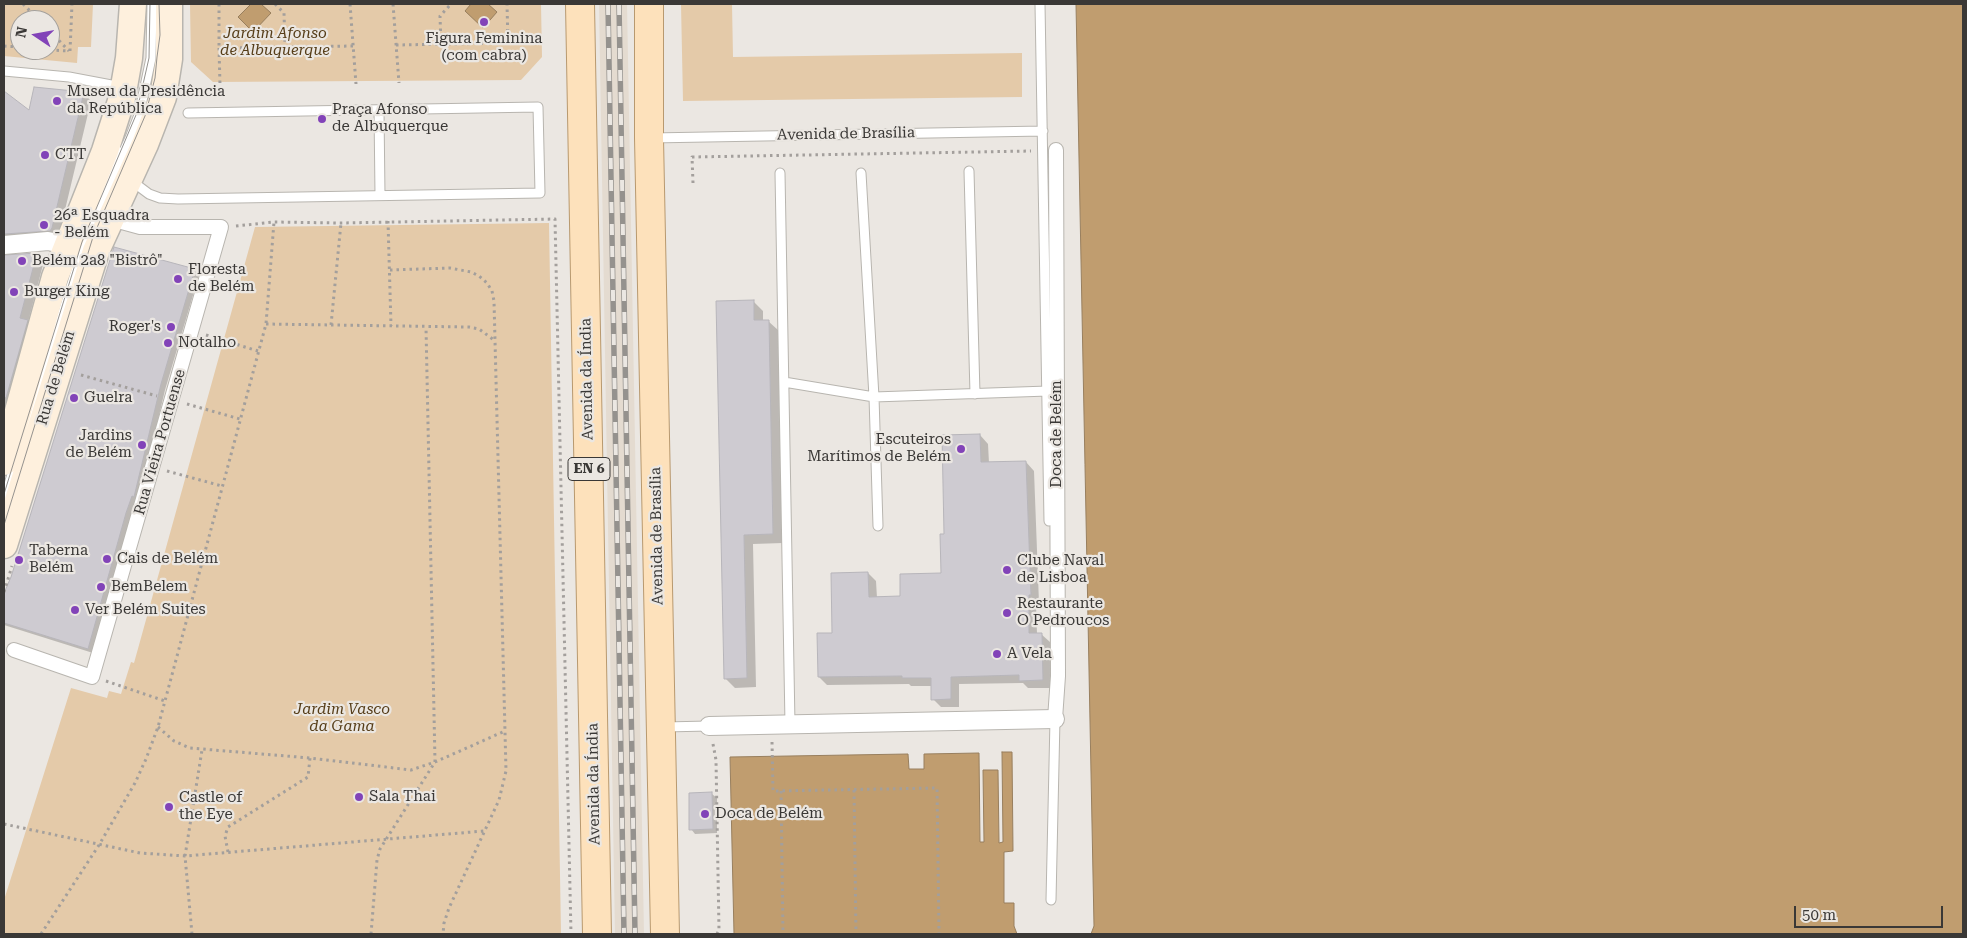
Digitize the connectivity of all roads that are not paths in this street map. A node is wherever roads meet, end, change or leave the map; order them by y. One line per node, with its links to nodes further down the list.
1 (133, 4): 8 (main road)
2 (152, 4): 14 (lane)
3 (169, 4): 14 (main road)
4 (580, 4): 38 (main road, Avenida da Índia / EN 6)
5 (649, 4): 12 (main road, Avenida de Brasília)
6 (1040, 4): 11 (lane, Doca de Belém)
7 (4, 71): 8 (lane)
8 (123, 92): 14 (lane); 19 (main road)
9 (379, 110): 10 (lane); 18 (lane); 18 (lane)
10 (188, 113)
11 (1044, 131): 12 (lane, Avenida de Brasília); 13 (lane, Doca de Belém)
12 (649, 138): 36 (main road, Avenida de Brasília)
13 (1050, 150): 23 (lane, Doca de Belém); 33 (street, Doca de Belém)
14 (124, 171): 18 (lane); 19 (main road)
15 (969, 171): 24 (lane)
16 (780, 173): 22 (lane)
17 (861, 173): 25 (lane)
18 (380, 195)
19 (103, 212): 21 (main road, Rua de Belém); 26 (lane, Rua de Belém); 31 (main road, Rua de Belém); 32 (street, Rua Vieira Portuense)
20 (4, 245): 21 (street)
21 (66, 245): 26 (main road, Rua de Belém)
22 (784, 382): 25 (lane); 34 (lane)
23 (1048, 391): 24 (lane); 29 (lane, Doca de Belém)
24 (975, 394): 25 (lane)
25 (874, 397): 30 (lane)
26 (15, 422): 27 (main road, Rua de Belém)
27 (11, 458): 28 (lane, Rua de Belém)
28 (4, 502)
29 (1048, 521)
30 (878, 526)
31 (4, 545)
32 (14, 650)
33 (1055, 719): 34 (street); 37 (lane, Doca de Belém)
34 (790, 724): 35 (street)
35 (709, 726): 36 (lane)
36 (661, 727): 39 (main road, Avenida de Brasília)
37 (1051, 900)
38 (597, 934)
39 (665, 934)

